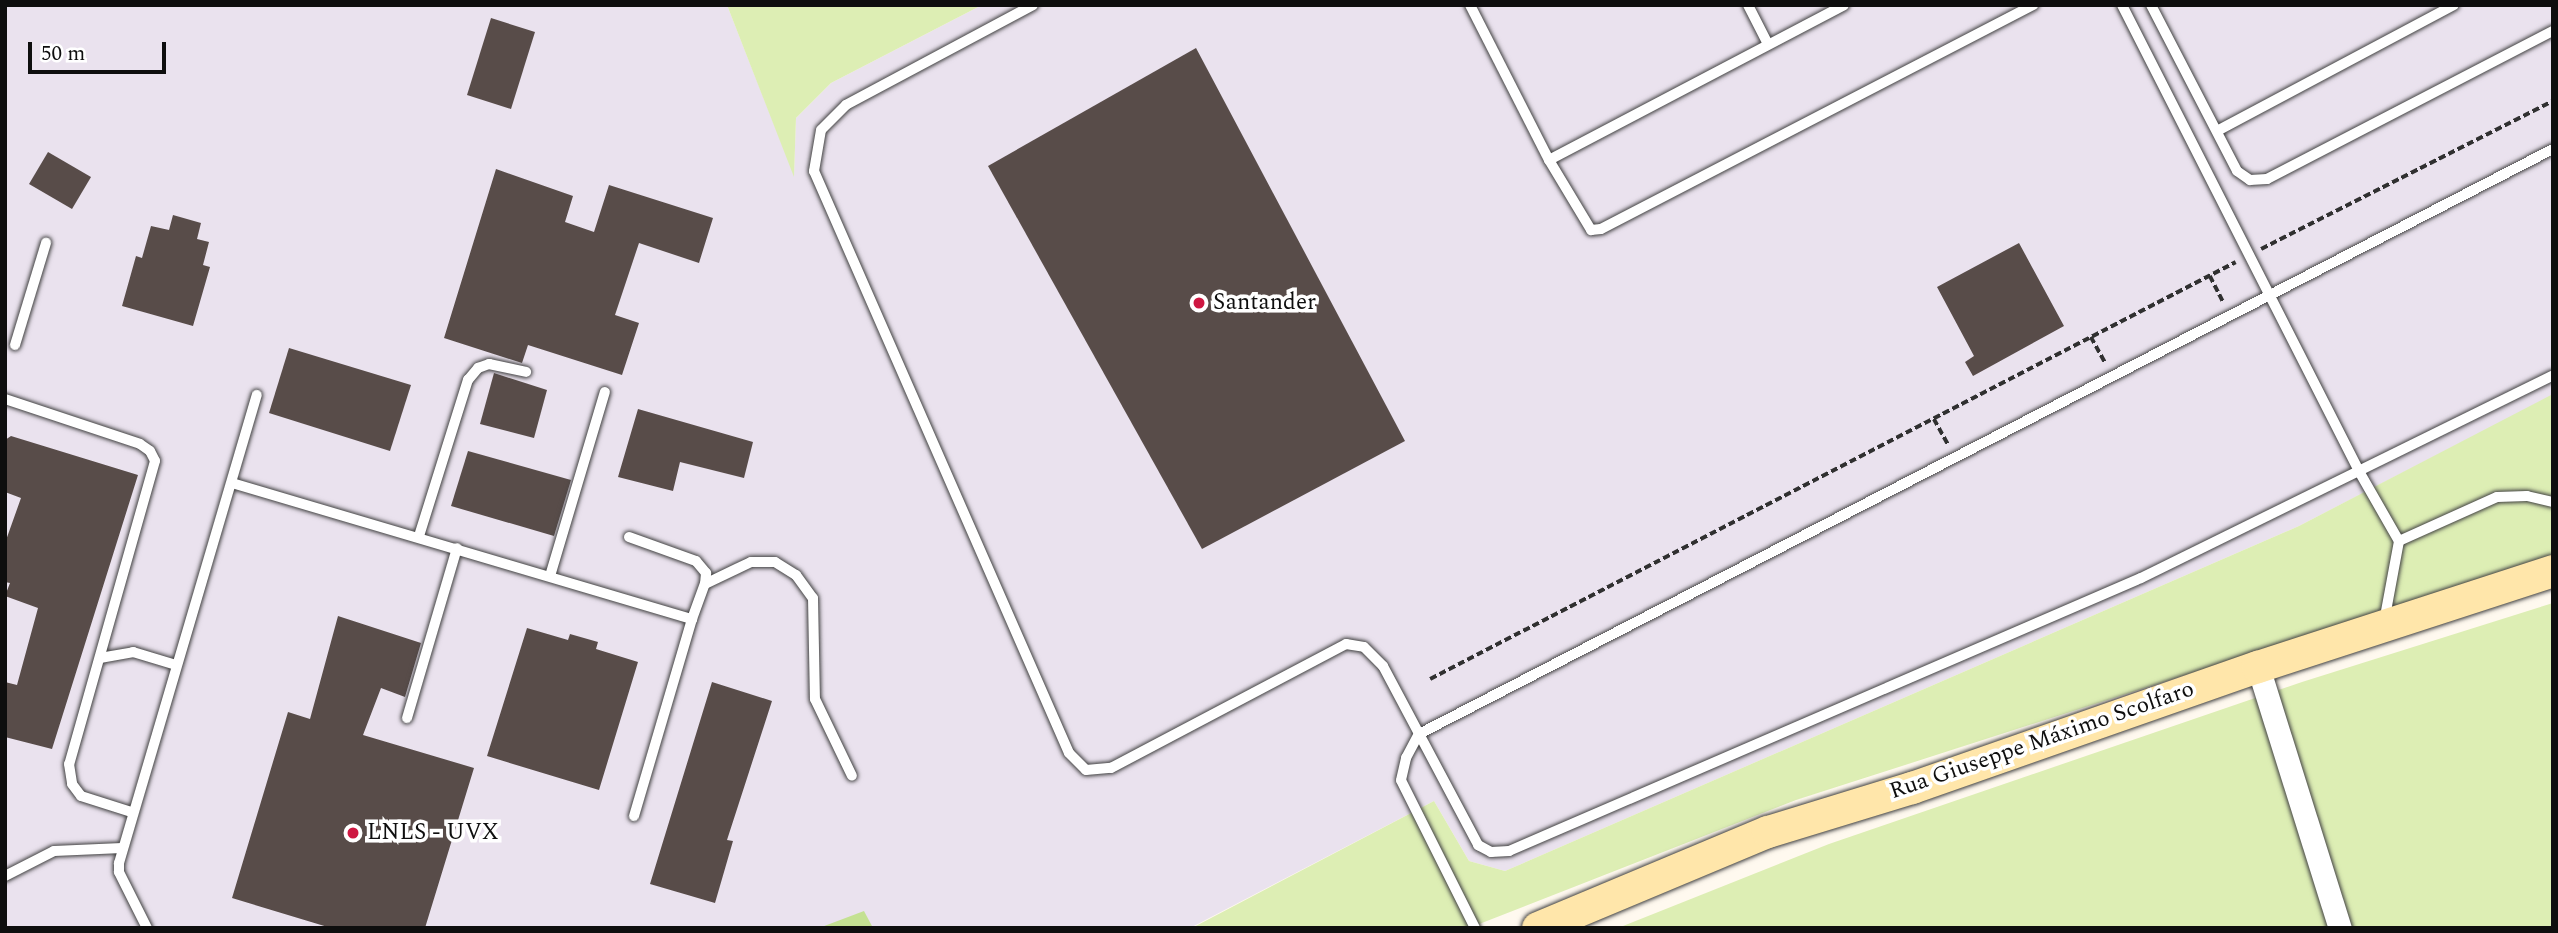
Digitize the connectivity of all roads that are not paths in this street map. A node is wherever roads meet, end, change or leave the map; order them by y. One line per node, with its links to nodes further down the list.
1 (1033, 5): 38 (lane)
2 (1470, 5): 13 (lane)
3 (1748, 5): 10 (lane)
4 (1843, 5): 10 (lane)
5 (2033, 5): 13 (lane)
6 (2122, 5): 15 (lane)
7 (2151, 5): 11 (lane)
8 (2454, 5): 11 (lane)
9 (2553, 31): 11 (lane)
10 (1768, 44): 13 (lane)
11 (2217, 131)
12 (2553, 149): 15 (lane)
13 (1549, 160)
14 (46, 243): 16 (lane)
15 (2272, 297): 22 (lane); 38 (lane)
16 (15, 345)
17 (526, 372): 25 (lane)
18 (2553, 375): 22 (lane)
19 (605, 392): 30 (lane)
20 (257, 395): 23 (lane)
21 (5, 399): 34 (lane)
22 (2360, 473): 27 (lane); 38 (lane)
23 (232, 483): 25 (lane); 35 (lane)
24 (2553, 502): 27 (lane)
25 (419, 536): 28 (lane)
26 (629, 537): 31 (lane)
27 (2399, 541): 33 (lane)
28 (457, 548): 30 (lane); 37 (lane)
29 (2553, 571): 33 (main road, Rua Giuseppe Máximo Scolfaro)
30 (550, 576): 32 (lane)
31 (705, 584): 32 (lane); 39 (lane)
32 (692, 619): 41 (lane)
33 (2383, 626): 36 (main road, Rua Giuseppe Máximo Scolfaro)
34 (100, 659): 35 (lane); 40 (lane)
35 (176, 665): 40 (lane)
36 (2258, 667): 46 (main road, Rua Giuseppe Máximo Scolfaro); 47 (street)
37 (407, 718)
38 (1419, 734): 45 (lane)
39 (852, 776)
40 (131, 813): 42 (lane)
41 (634, 816)
42 (122, 848): 43 (lane); 44 (lane)
43 (5, 876)
44 (147, 928)
45 (1475, 928)
46 (1538, 928)
47 (2340, 928)

